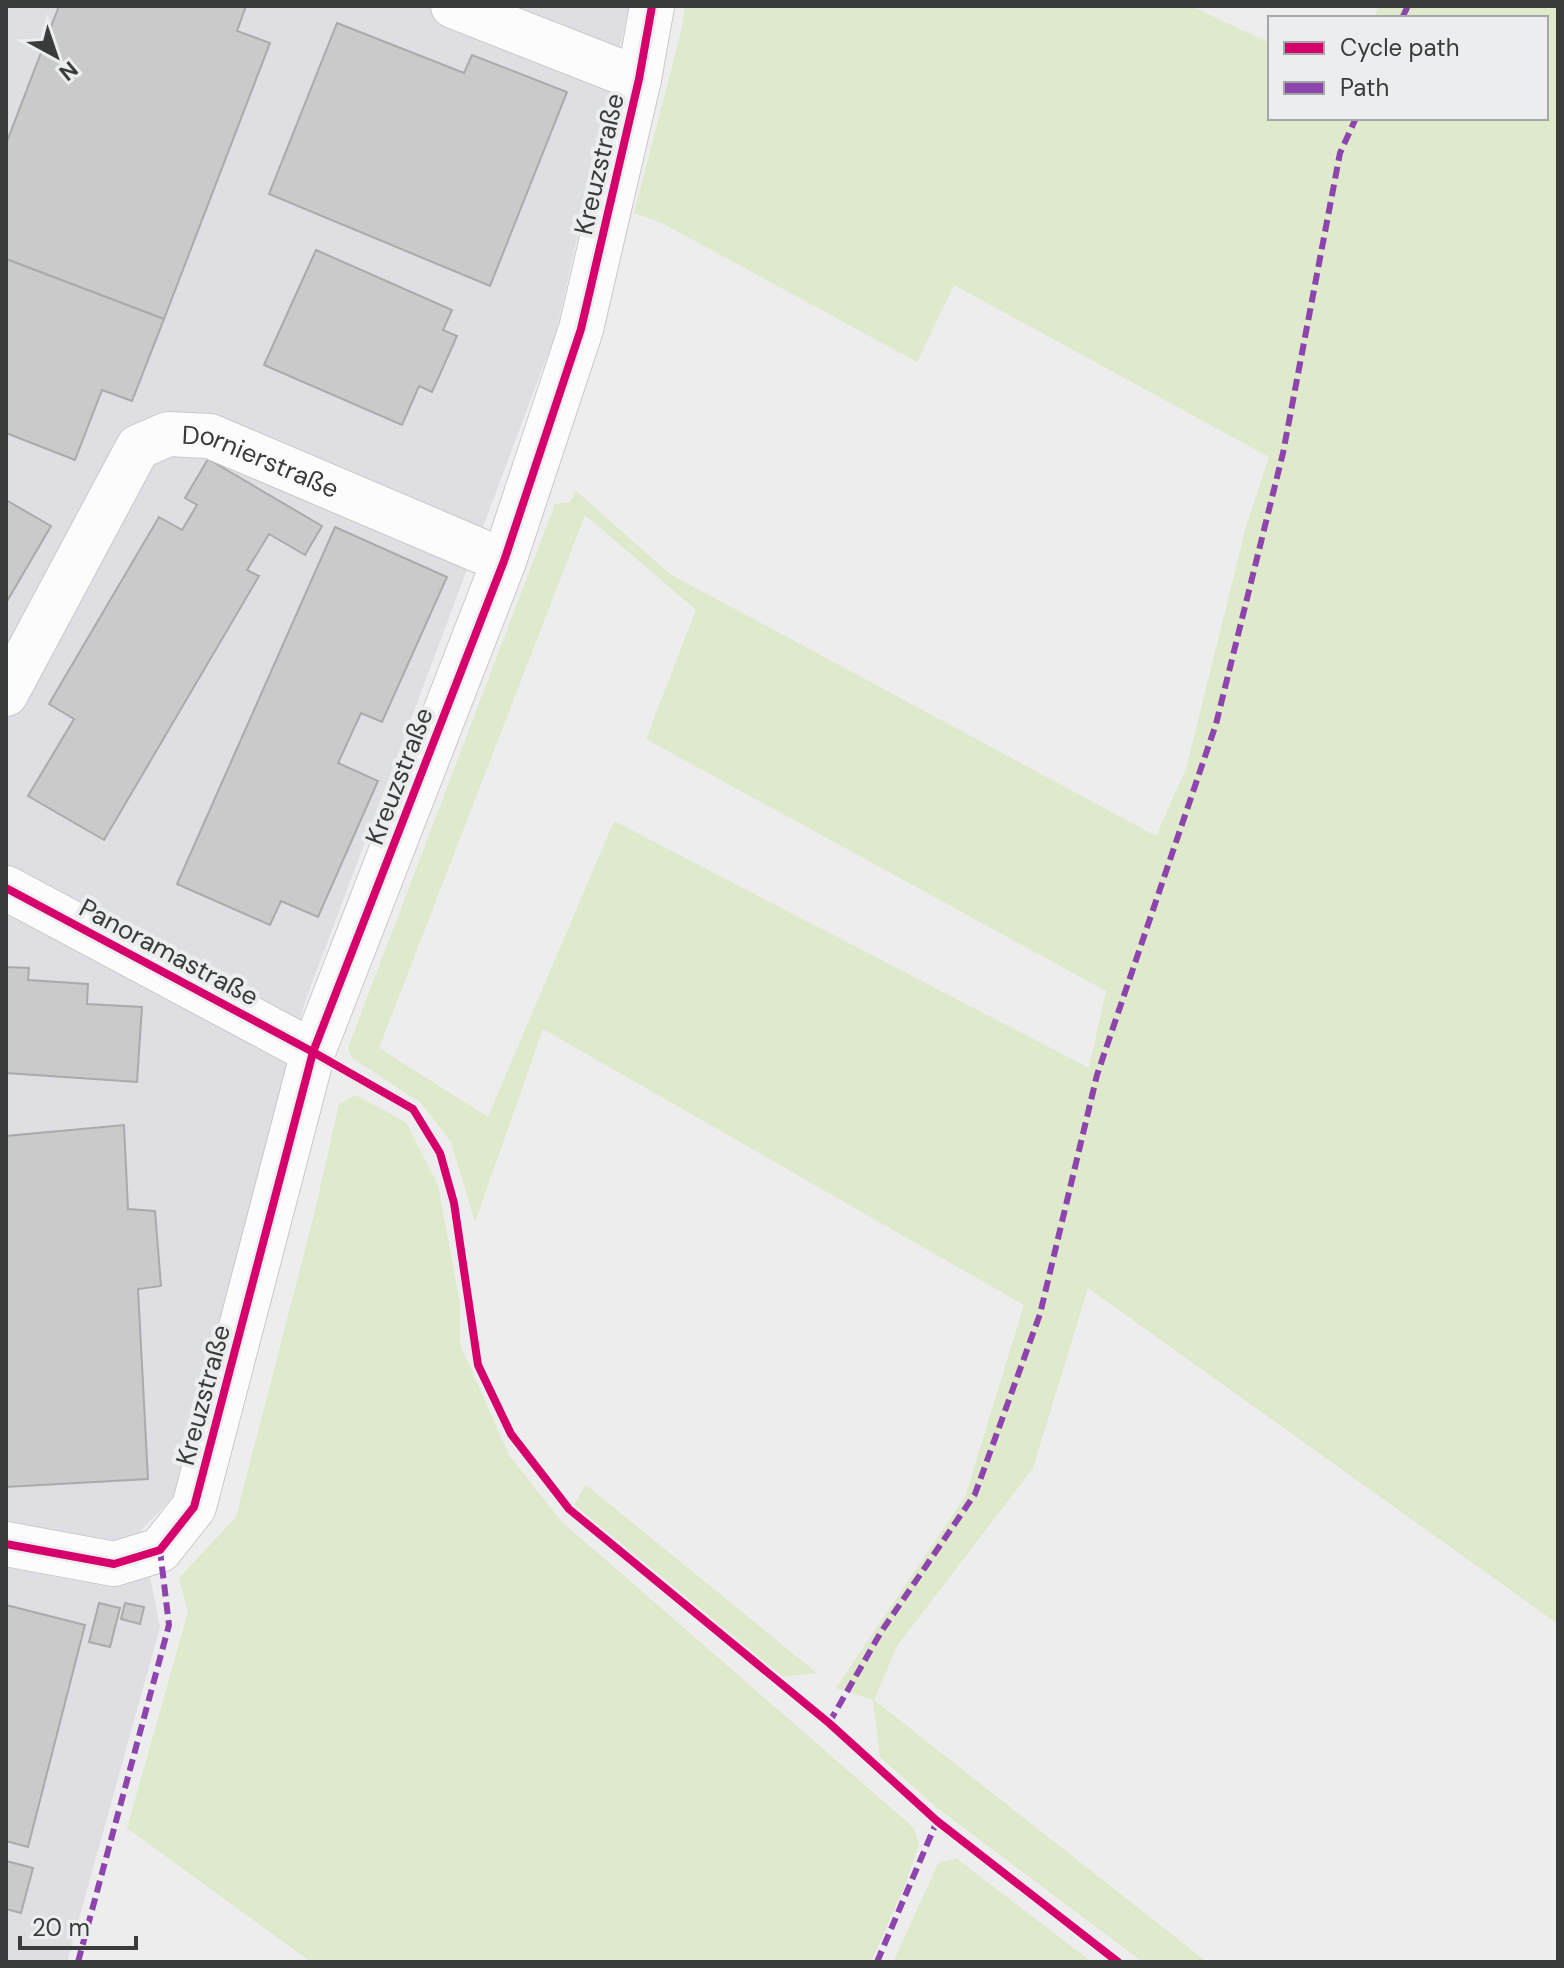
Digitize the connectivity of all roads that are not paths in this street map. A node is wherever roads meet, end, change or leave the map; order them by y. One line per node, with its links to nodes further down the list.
1 (453, 6): 3 (street)
2 (652, 6): 3 (street, Kreuzstraße)
3 (639, 79): 4 (street, Kreuzstraße)
4 (504, 561): 5 (street, Dornierstraße); 7 (street, Kreuzstraße)
5 (6, 694)
6 (6, 888): 7 (street, Panoramastraße)
7 (313, 1052): 8 (street, Kreuzstraße)
8 (6, 1544)

